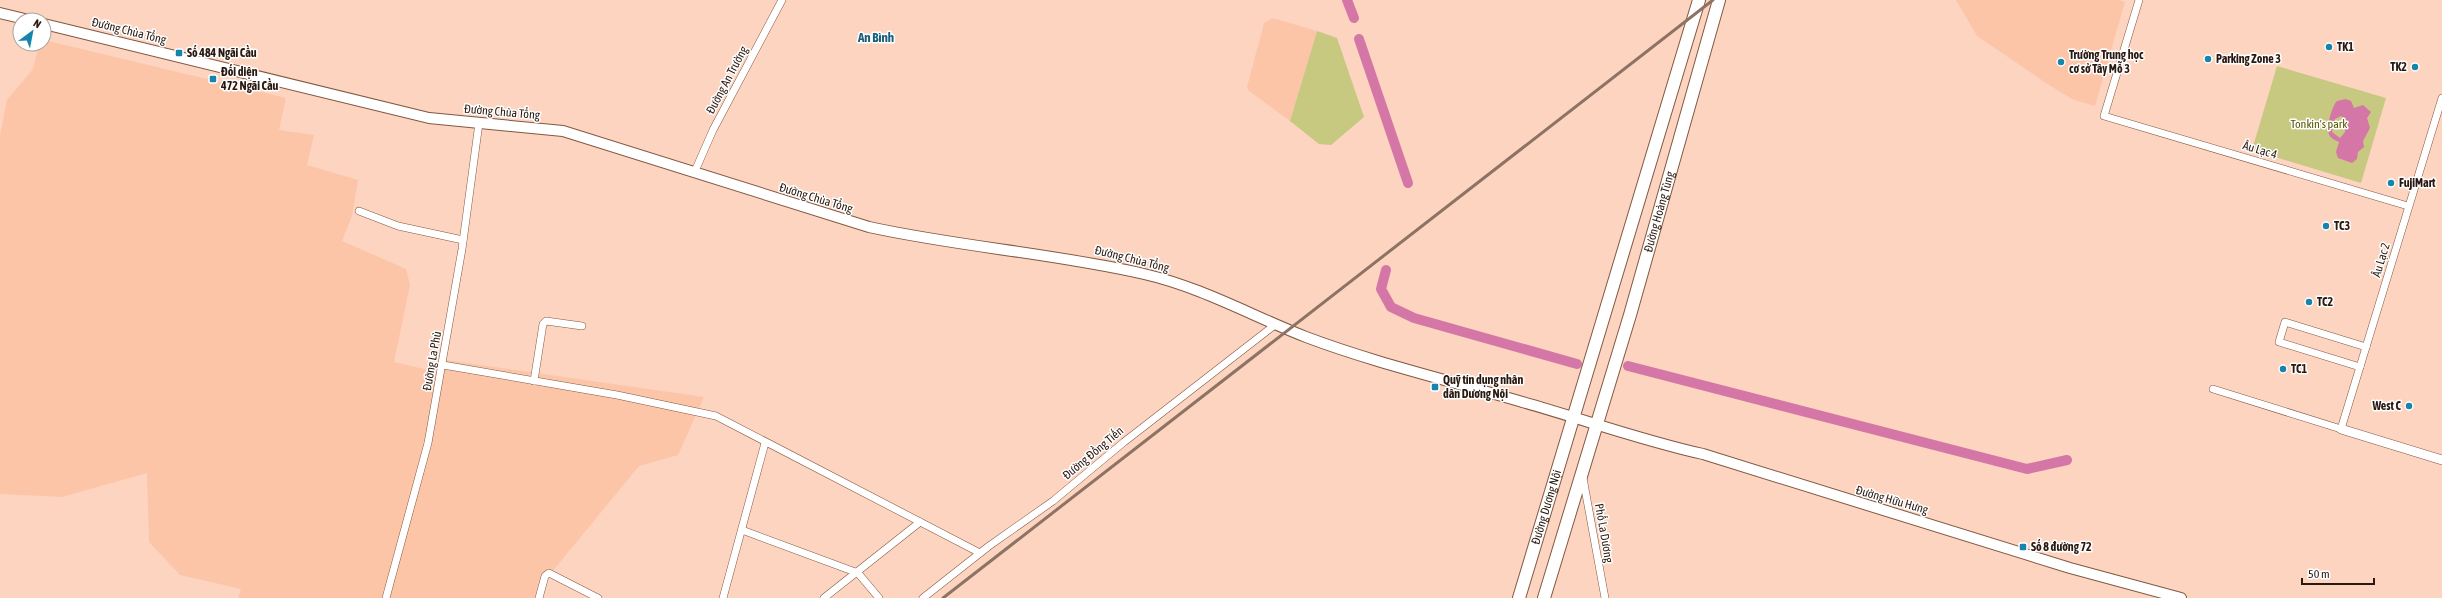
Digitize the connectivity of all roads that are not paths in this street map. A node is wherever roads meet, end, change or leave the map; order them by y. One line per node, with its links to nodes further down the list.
1 (782, 0): 10 (street, Đường An Trường)
2 (1699, 0): 21 (main road, Đường Hoàng Tùng)
3 (1719, 0): 22 (main road, Đường Hoàng Tùng)
4 (2139, 0): 11 (street, Âu Lạc 4)
5 (0, 13): 6 (main road)
6 (12, 16)
7 (52, 26): 9 (main road, Đường Chùa Tổng)
8 (2442, 98): 11 (street, Âu Lạc 2)
9 (479, 123): 10 (main road, Đường Chùa Tổng); 13 (street, Đường La Phù)
10 (695, 171): 14 (main road, Đường Chùa Tổng)
11 (2408, 206): 16 (street, Âu Lạc 2)
12 (359, 211): 13 (street)
13 (463, 240): 17 (street, Đường La Phù)
14 (1276, 324): 21 (main road, Đường Chùa Tổng); 29 (street, Đường Đồng Tiến)
15 (582, 326): 19 (street)
16 (2366, 347): 18 (street, Âu Lạc 2); 18 (street)
17 (443, 365): 19 (street); 31 (street, Đường La Phù)
18 (2360, 367): 23 (street, Âu Lạc 2)
19 (534, 381): 24 (street)
20 (2212, 389): 23 (street)
21 (1574, 416): 22 (main road, Đường Hữu Hưng); 38 (main road, Đường Dương Nội)
22 (1597, 424): 26 (main road, Đường Dương Nội); 41 (main road, Đường Hữu Hưng)
23 (2341, 429): 25 (street)
24 (765, 443): 27 (street); 28 (street)
25 (2442, 460)
26 (1582, 471): 39 (main road, Đường Dương Nội); 40 (street, Phố La Dương)
27 (920, 522): 29 (street); 30 (street)
28 (742, 530): 30 (street); 34 (street)
29 (980, 553): 37 (street, Đường Đồng Tiến)
30 (858, 573): 35 (street); 36 (street)
31 (386, 598)
32 (539, 598): 33 (street)
33 (598, 598)
34 (723, 598)
35 (824, 598)
36 (878, 598)
37 (923, 598)
38 (1519, 598)
39 (1544, 598)
40 (1605, 598)
41 (2182, 598)

